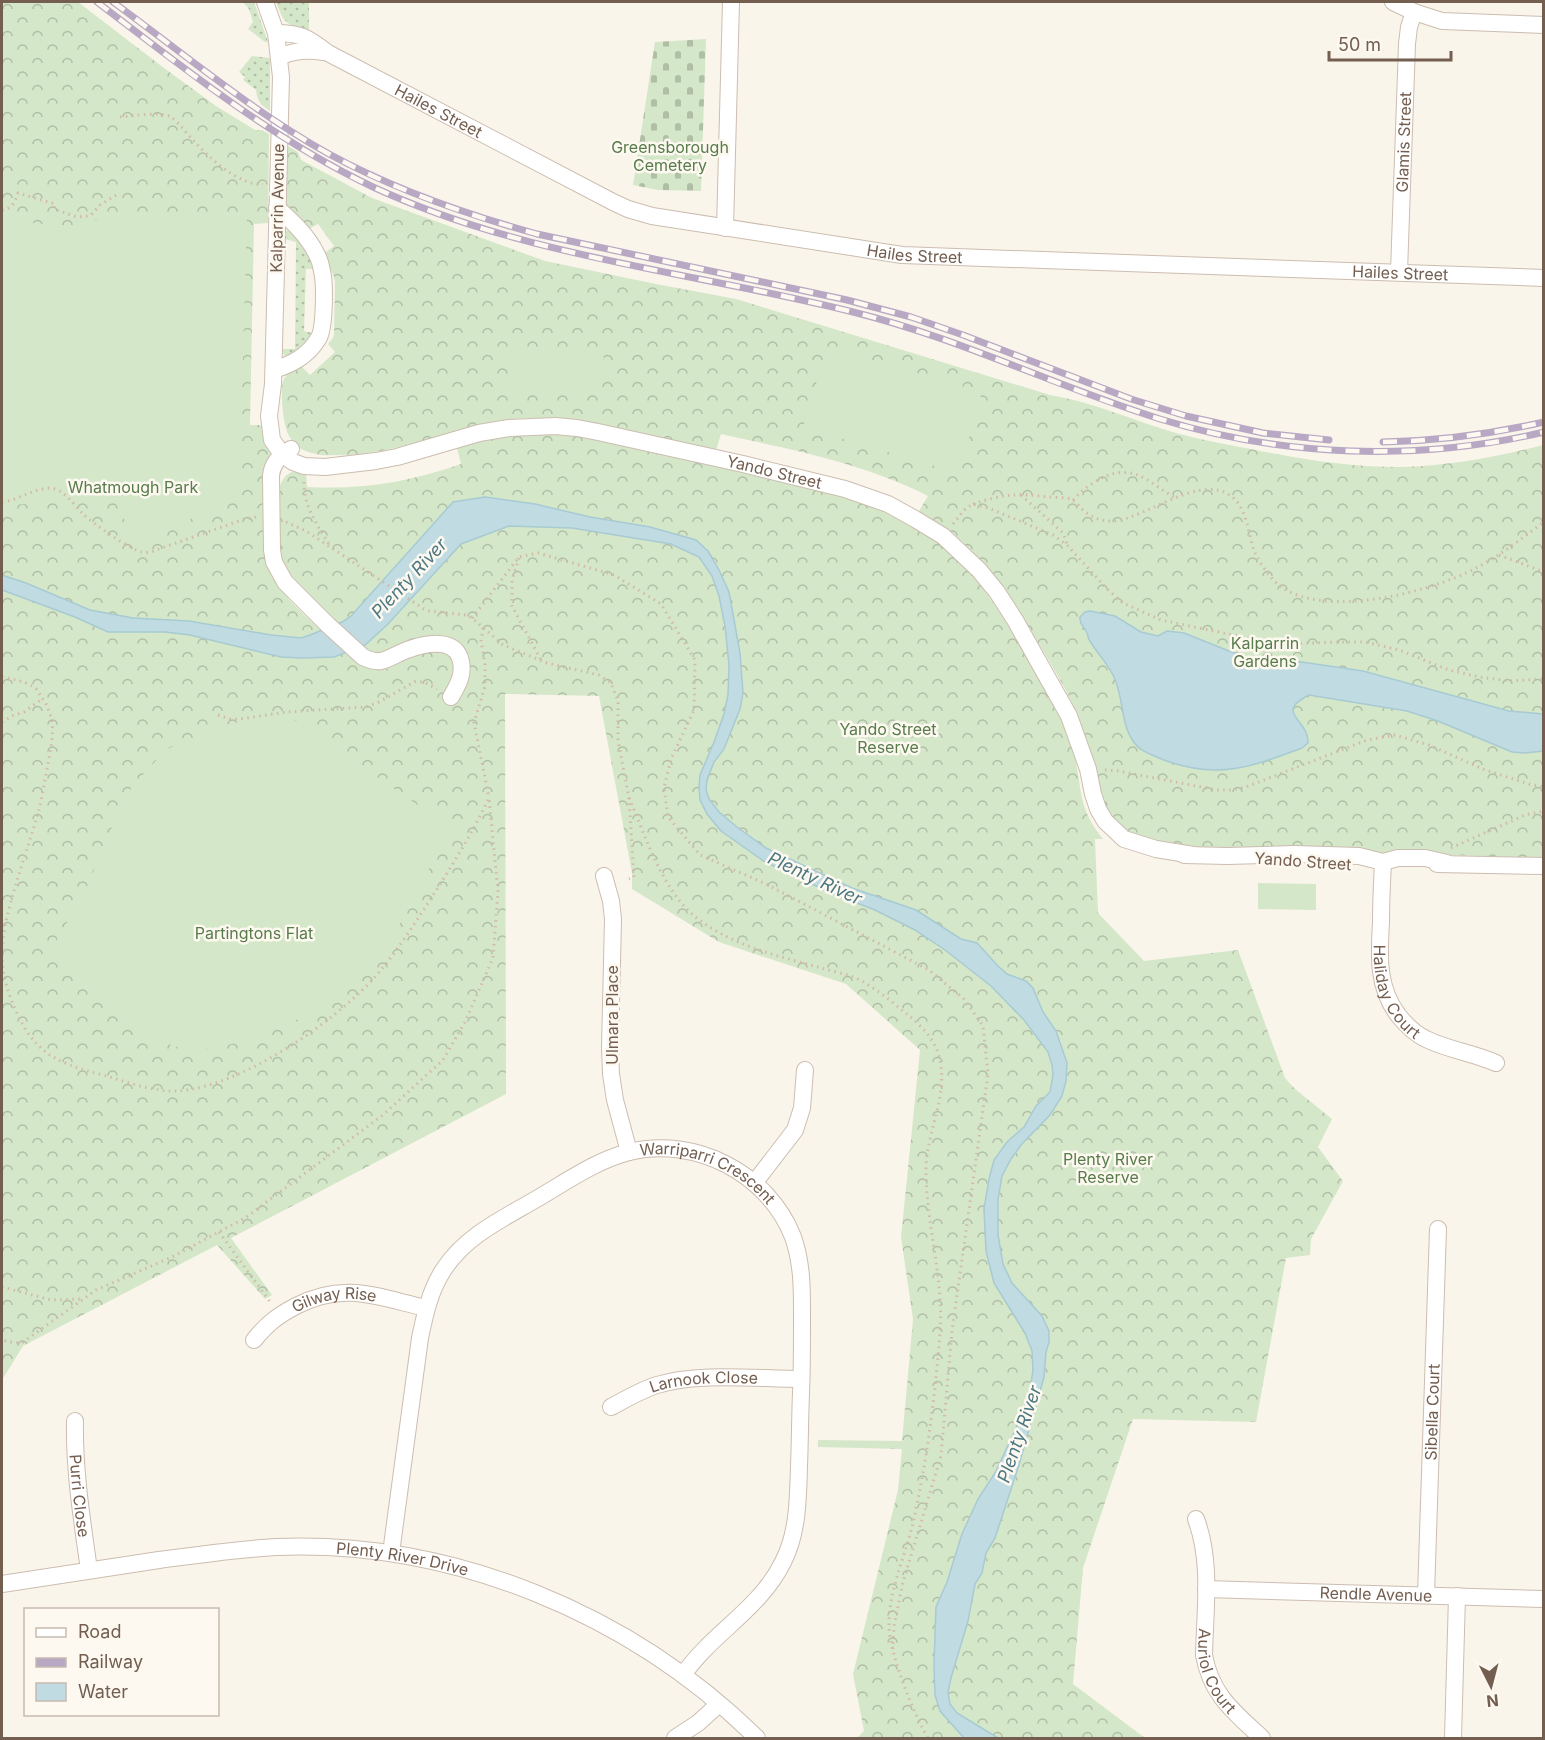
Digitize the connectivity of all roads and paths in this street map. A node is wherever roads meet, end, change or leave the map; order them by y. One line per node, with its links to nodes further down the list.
1 (265, 2): 6 (street)
2 (731, 2): 14 (street)
3 (1393, 2): 4 (street)
4 (1414, 12): 5 (street); 15 (street, Glamis Street)
5 (1544, 25)
6 (276, 33): 7 (street, Hailes Street); 8 (street, Kalparrin Avenue)
7 (328, 53): 8 (street, Hailes Street); 14 (street, Hailes Street)
8 (279, 57): 10 (street, Kalparrin Avenue)
9 (120, 117): 10 (path)
10 (277, 185): 12 (street, Kalparrin Avenue)
11 (118, 194): 13 (path)
12 (277, 208): 17 (street, Kalparrin Avenue); 17 (street)
13 (2, 210)
14 (725, 228): 15 (street, Hailes Street)
15 (1399, 272): 16 (street, Hailes Street)
16 (1544, 278)
17 (274, 377): 18 (street, Kalparrin Avenue)
18 (292, 457): 24 (street); 26 (street, Yando Street); 28 (path)
19 (1020, 494): 21 (path); 23 (path); 27 (path)
20 (1175, 498): 21 (path); 21 (path); 29 (path)
21 (1073, 500)
22 (2, 502): 24 (path)
23 (973, 504): 26 (path); 27 (path)
24 (272, 519): 28 (path); 37 (street)
25 (1544, 522): 29 (path)
26 (943, 537): 41 (street, Yando Street)
27 (1067, 545): 36 (path)
28 (331, 547): 32 (path)
29 (1498, 555): 31 (path)
30 (519, 557): 32 (path); 34 (path); 76 (path)
31 (1544, 572)
32 (472, 618): 33 (path)
33 (483, 628): 34 (path); 44 (path)
34 (542, 661): 45 (path)
35 (2, 677): 38 (path)
36 (1544, 679)
37 (451, 698): 39 (path)
38 (42, 699): 40 (path); 44 (path)
39 (218, 716)
40 (2, 722)
41 (1077, 741): 42 (street, Yando Street); 47 (street, Yando Street)
42 (1088, 769): 43 (path); 47 (street, Yando Street)
43 (1544, 787)
44 (489, 798): 58 (path)
45 (629, 798): 52 (path); 76 (path)
46 (1544, 812): 48 (path)
47 (1193, 855): 50 (street, Yando Street)
48 (1447, 863): 49 (street); 50 (street)
49 (1544, 866)
50 (1383, 868): 53 (street, Haliday Court)
51 (604, 876): 55 (street, Ulmara Place)
52 (629, 879)
53 (1496, 1063)
54 (806, 1070): 56 (street)
55 (629, 1152): 56 (street, Warriparri Crescent); 62 (street, Warriparri Crescent)
56 (754, 1182): 65 (street, Warriparri Crescent)
57 (1438, 1229): 73 (street, Sibella Court)
58 (219, 1232): 60 (path); 61 (path)
59 (2, 1287): 60 (path)
60 (83, 1299): 63 (path)
61 (271, 1304)
62 (426, 1308): 64 (street, Gilway Rise); 69 (street, Warriparri Crescent)
63 (2, 1340)
64 (254, 1340)
65 (801, 1379): 66 (street, Larnook Close); 77 (street, Warriparri Crescent)
66 (611, 1407)
67 (75, 1421): 70 (street, Purri Close)
68 (1196, 1519): 72 (street, Auriol Court)
69 (391, 1553): 70 (street, Plenty River Drive); 77 (street, Plenty River Drive)
70 (89, 1570): 71 (street, Plenty River Drive)
71 (2, 1584)
72 (1206, 1589): 73 (street, Rendle Avenue); 82 (street, Auriol Court)
73 (1426, 1595): 74 (street, Rendle Avenue)
74 (1457, 1596): 75 (street, Rendle Avenue); 83 (street)
75 (1544, 1599)
76 (893, 1649): 81 (path)
77 (683, 1675): 78 (street, Plenty River Drive)
78 (719, 1704): 79 (street); 80 (street, Plenty River Drive)
79 (675, 1738)
80 (757, 1738)
81 (928, 1738)
82 (1262, 1738)
83 (1453, 1738)

